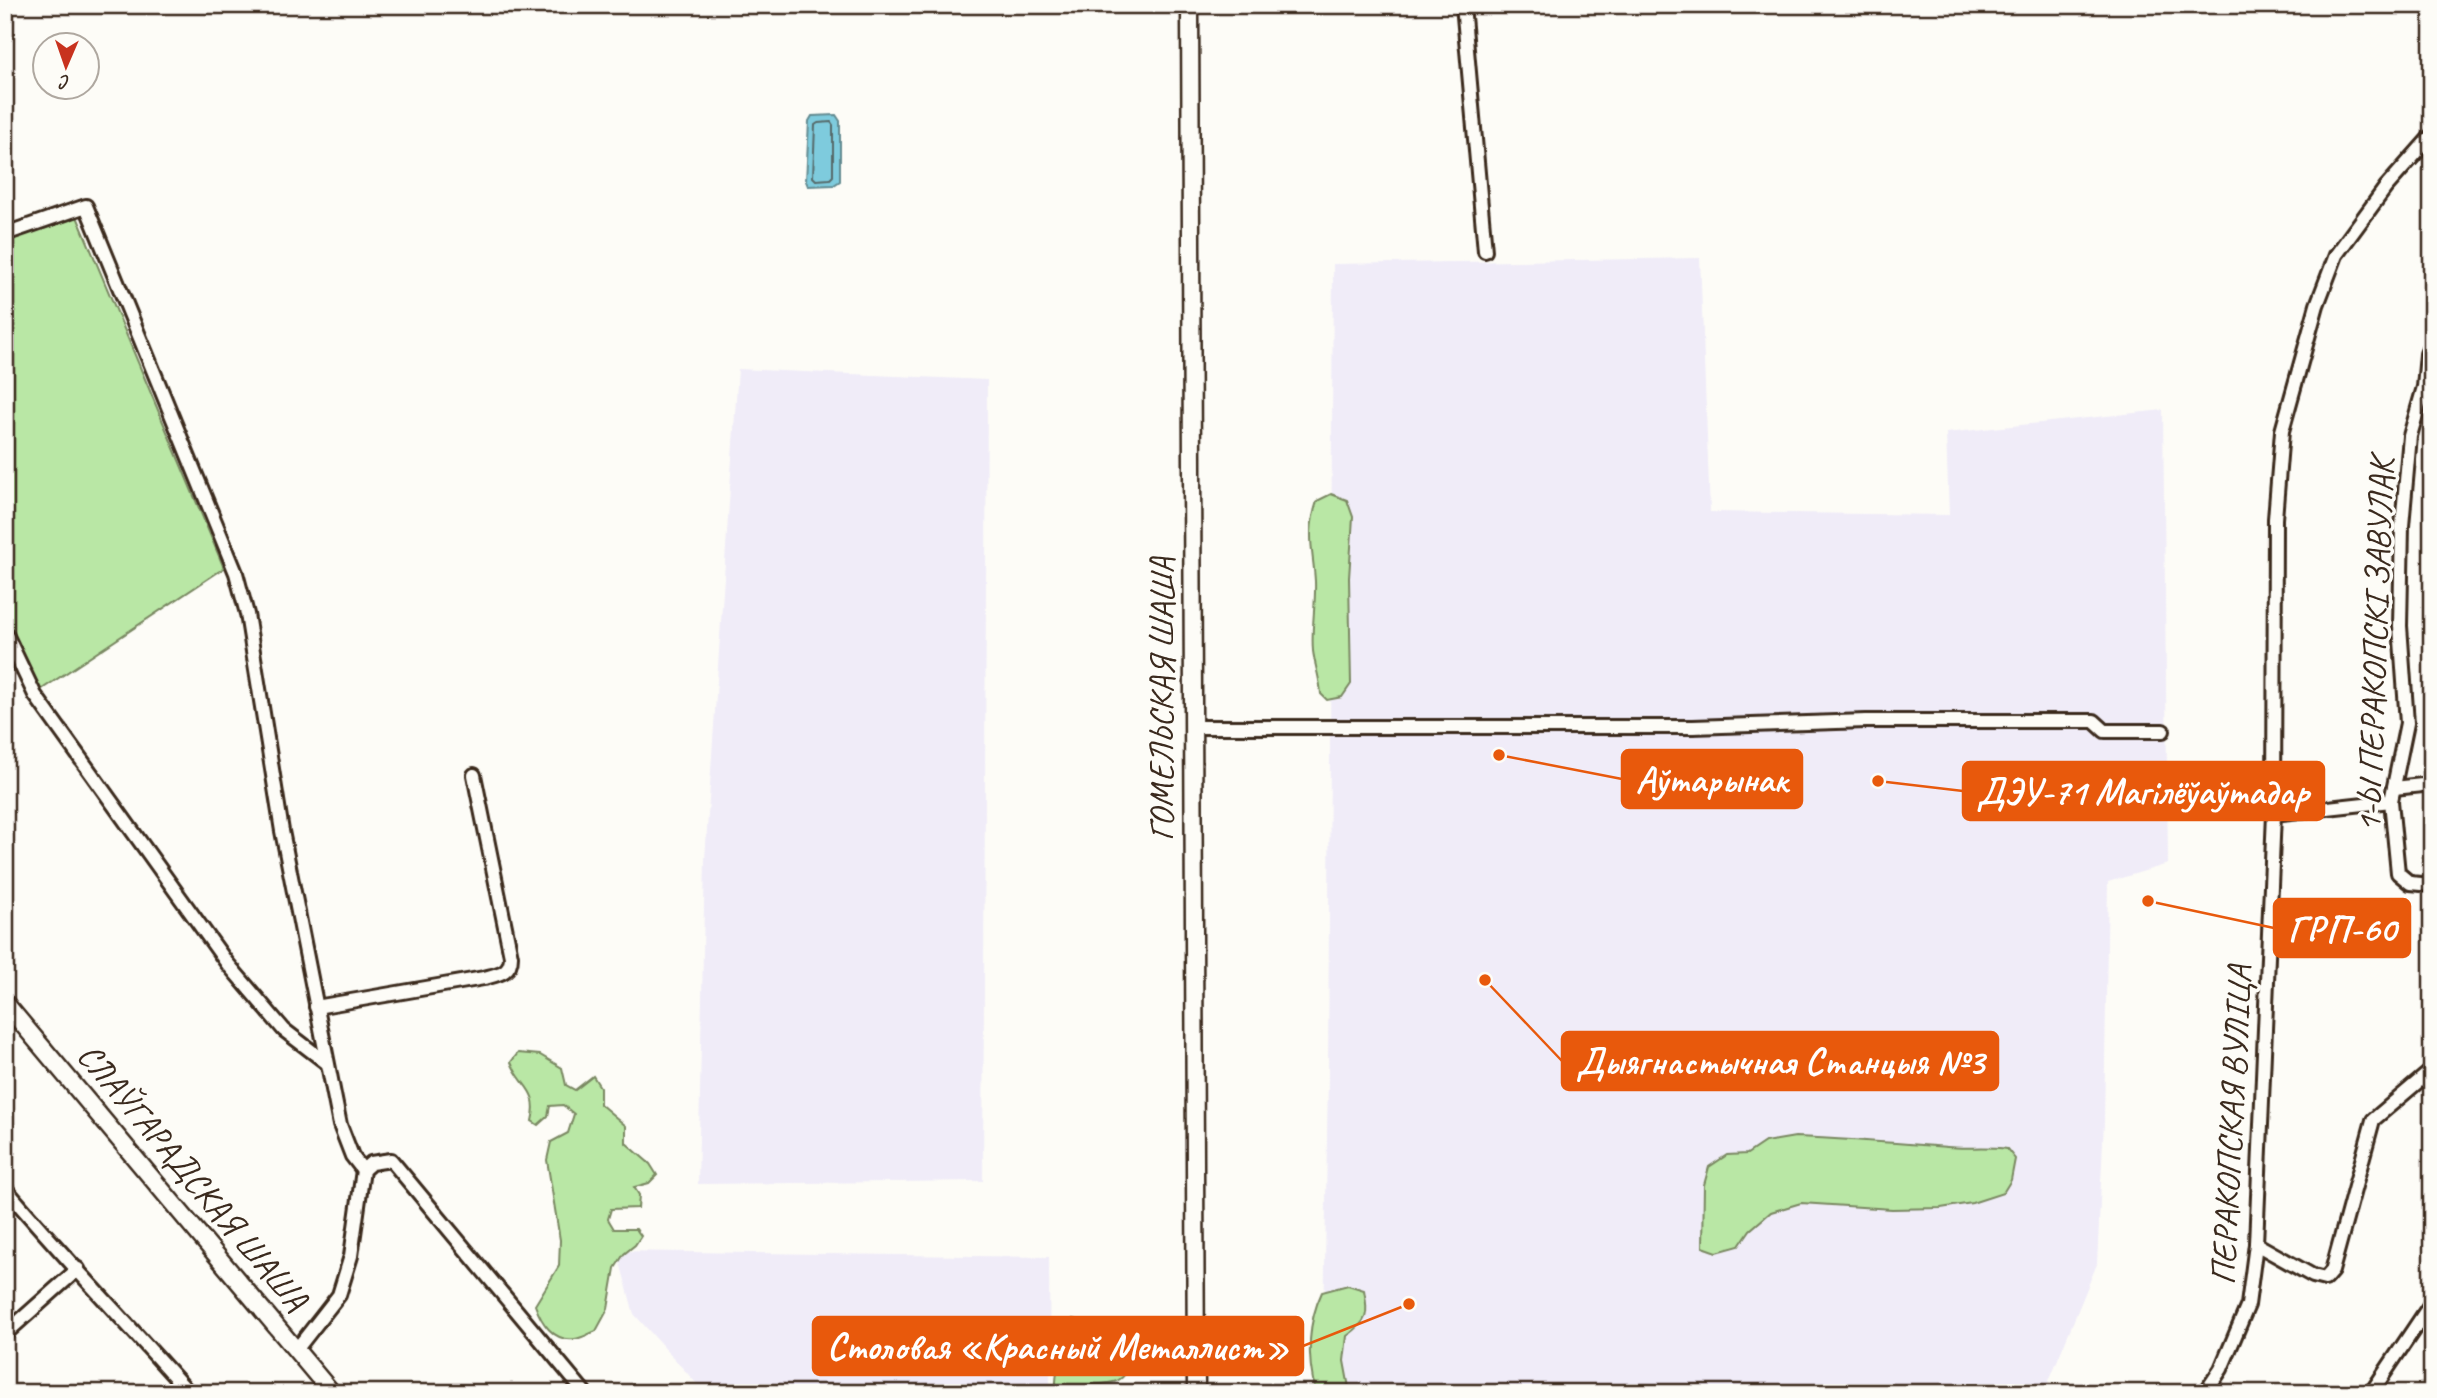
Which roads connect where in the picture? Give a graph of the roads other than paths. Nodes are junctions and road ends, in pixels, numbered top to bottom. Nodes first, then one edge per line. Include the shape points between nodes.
1 (1190, 5) edge
2 (1463, 5) edge
3 (2432, 135) edge
4 (5, 234) edge
5 (1485, 251) dead end
6 (2432, 342) edge
7 (5, 632) edge
8 (1193, 727) junction
9 (2163, 732) dead end
10 (474, 775) dead end
11 (2432, 784) edge
12 (2393, 788) junction
13 (2391, 801) junction
14 (2274, 814) junction
15 (2432, 885) edge
16 (5, 1003) edge
17 (316, 1007) junction
18 (327, 1063) junction
19 (2432, 1070) edge
20 (363, 1170) junction
21 (5, 1188) edge
22 (2256, 1244) junction
23 (78, 1269) junction
24 (2432, 1302) edge
25 (5, 1334) edge
26 (296, 1350) junction
27 (325, 1390) edge
28 (190, 1393) edge
29 (585, 1393) edge
30 (1196, 1393) edge
31 (2205, 1393) edge
32 (2371, 1393) edge

1 - 8 main road, ГОМЕЛЬСКАЯ ШАША
2 - 5 street
3 - 14 street, ПЕРАКОПСКАЯ ВУЛІЦА via 2336,255 2282,431 2275,519
4 - 17 street via 86,206 236,573
6 - 12 street, 1-Ы ПЕРАКОПСКІ ЗАВУЛАК via 2410,436 2402,526 2400,626 2407,723
7 - 18 street via 35,695 227,963 284,1030
8 - 9 street via 2094,721 2105,731
8 - 30 main road, ГОМЕЛЬСКАЯ ШАША
10 - 17 street via 511,956 508,969 484,978
11 - 12 street
12 - 13 street, 1-Ы ПЕРАКОПСКІ ЗАВУЛАК
13 - 14 street
13 - 15 street, 1-Ы ПЕРАКОПСКІ ЗАВУЛАК via 2398,873 2410,883
14 - 22 street, ПЕРАКОПСКАЯ ВУЛІЦА
16 - 26 main road, СЛАЎГАРАДСКАЯ ШАША
17 - 18 street
18 - 20 street via 340,1125
19 - 22 street via 2373,1120 2332,1271 2325,1279
20 - 26 street via 351,1256 339,1295
20 - 29 street via 371,1163 391,1160
21 - 23 street
22 - 31 street, ПЕРАКОПСКАЯ ВУЛІЦА via 2248,1305 2221,1369
23 - 25 street
23 - 28 street
24 - 32 street
26 - 27 main road, СЛАЎГАРАДСКАЯ ШАША

